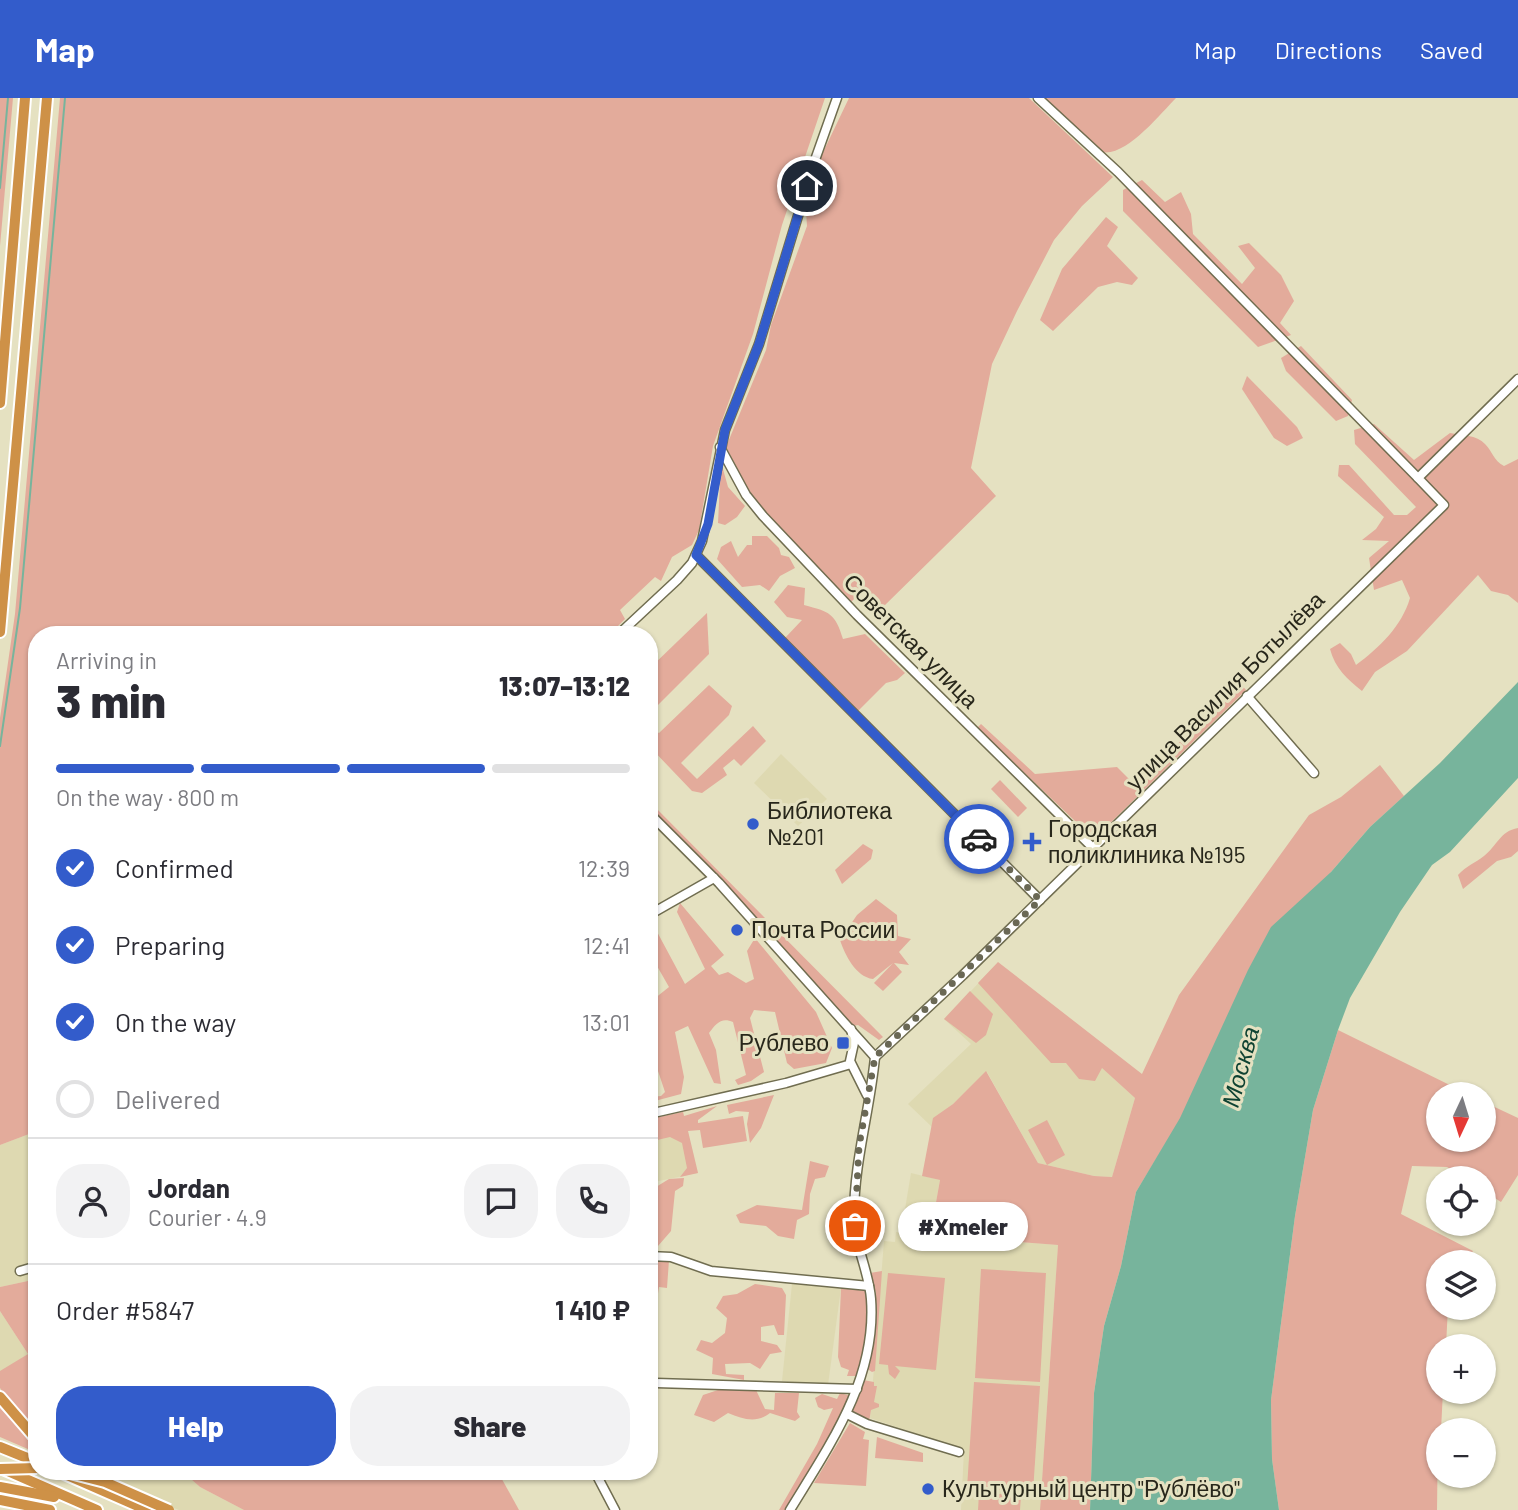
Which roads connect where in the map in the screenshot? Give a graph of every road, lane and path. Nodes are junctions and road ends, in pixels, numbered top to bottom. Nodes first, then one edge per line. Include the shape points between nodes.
1 (25, 98) edge
2 (47, 98) edge
3 (837, 98) edge
4 (1038, 98) edge
5 (1518, 379) edge
6 (0, 403) edge
7 (720, 447) junction
8 (1418, 478) junction
9 (696, 555) junction
10 (628, 626) edge
11 (0, 632) edge
12 (1247, 696) junction
13 (1314, 772) dead end
14 (658, 822) edge
15 (1093, 848) junction
16 (714, 878) junction
17 (1040, 900) junction
18 (658, 910) edge
19 (850, 1027) junction
20 (870, 1049) junction
21 (851, 1054) junction
22 (875, 1061) junction
23 (852, 1066) junction
24 (868, 1102) junction
25 (658, 1112) edge
26 (658, 1256) edge
27 (28, 1269) edge
28 (20, 1271) dead end
29 (869, 1286) junction
30 (658, 1383) edge
31 (857, 1389) junction
32 (0, 1397) edge
33 (847, 1414) junction
34 (28, 1430) edge
35 (0, 1447) edge
36 (959, 1452) dead end
37 (28, 1458) edge
38 (0, 1468) edge
39 (28, 1468) edge
40 (79, 1480) edge
41 (90, 1480) edge
42 (97, 1480) edge
43 (599, 1480) edge
44 (0, 1487) edge
45 (118, 1496) junction
46 (0, 1500) edge
47 (95, 1509) edge
48 (50, 1510) edge
49 (147, 1510) edge
50 (169, 1510) edge
51 (615, 1510) edge
52 (790, 1510) edge

1 - 6 highway
2 - 11 highway
3 - 7 street via 759,344
4 - 8 street via 1118,172
5 - 8 street
7 - 9 street via 708,524
7 - 15 street, Советская улица via 763,516
8 - 12 street, улица Василия Ботылёва via 1444,505
9 - 10 street via 677,580
9 - 17 street
12 - 13 street
12 - 15 street, улица Василия Ботылёва
14 - 16 street
15 - 17 street, улица Василия Ботылёва
16 - 18 street
16 - 19 street
17 - 22 street, улица Василия Ботылёва
19 - 20 street
19 - 21 street
20 - 21 street via 859,1047
20 - 22 street
21 - 23 street
22 - 23 street via 866,1071
22 - 24 street
23 - 24 street via 865,1086
23 - 25 street
24 - 29 street via 859,1146 854,1218
26 - 29 street via 711,1271
27 - 28 street
29 - 31 street via 868,1353
30 - 31 street
31 - 33 street
32 - 34 highway
33 - 36 street
33 - 52 street
35 - 37 highway
38 - 39 highway, bridge
38 - 47 highway
40 - 45 highway
41 - 45 highway
42 - 50 highway, bridge
43 - 51 street
44 - 47 highway
45 - 49 highway
46 - 48 highway

